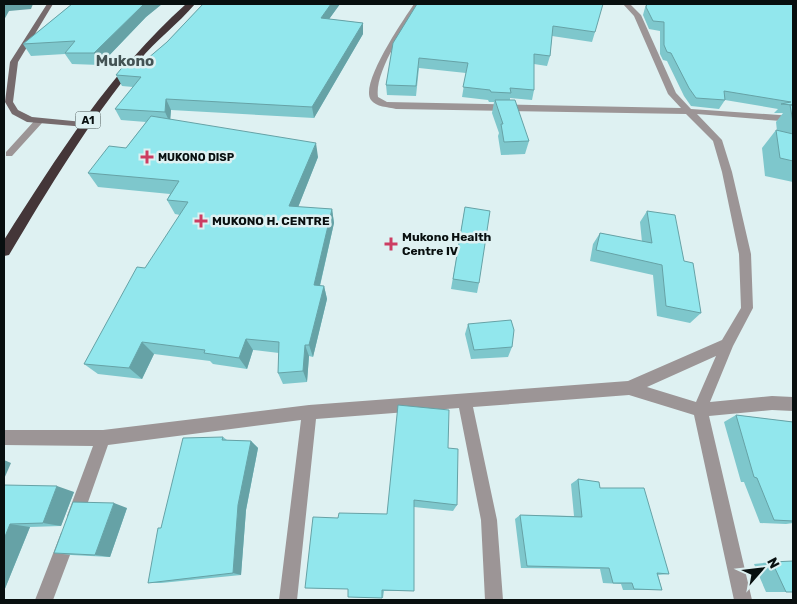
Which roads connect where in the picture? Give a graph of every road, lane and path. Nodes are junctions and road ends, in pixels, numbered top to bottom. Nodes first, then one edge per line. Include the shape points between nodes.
1 (50, 4) edge
2 (192, 4) edge
3 (417, 4) edge
4 (626, 4) edge
5 (14, 62) junction
6 (4, 65) edge
7 (686, 110) junction
8 (793, 119) edge
9 (39, 121) junction
10 (84, 125) junction
11 (9, 154) dead end
12 (4, 251) edge
13 (727, 344) junction
14 (629, 388) junction
15 (464, 399) junction
16 (793, 404) edge
17 (700, 410) junction
18 (310, 412) junction
19 (4, 438) edge
20 (103, 438) junction
21 (44, 600) edge
22 (288, 600) edge
23 (494, 600) edge
24 (743, 600) edge

1 - 5 main road
2 - 10 highway, A1 via 136,61
3 - 7 street via 382,65 372,93 379,102 396,106
4 - 7 street via 637,15 672,94
5 - 6 main road
5 - 9 main road via 9,102 15,112
7 - 8 street
7 - 13 street via 716,140 727,172 745,254 747,308
9 - 10 main road
9 - 11 street
10 - 12 highway, A1
13 - 14 street
13 - 17 street
14 - 15 street
14 - 17 street
15 - 18 street
15 - 23 street via 489,520
16 - 17 street
17 - 24 street
18 - 20 street
18 - 22 street
19 - 20 street
20 - 21 street

